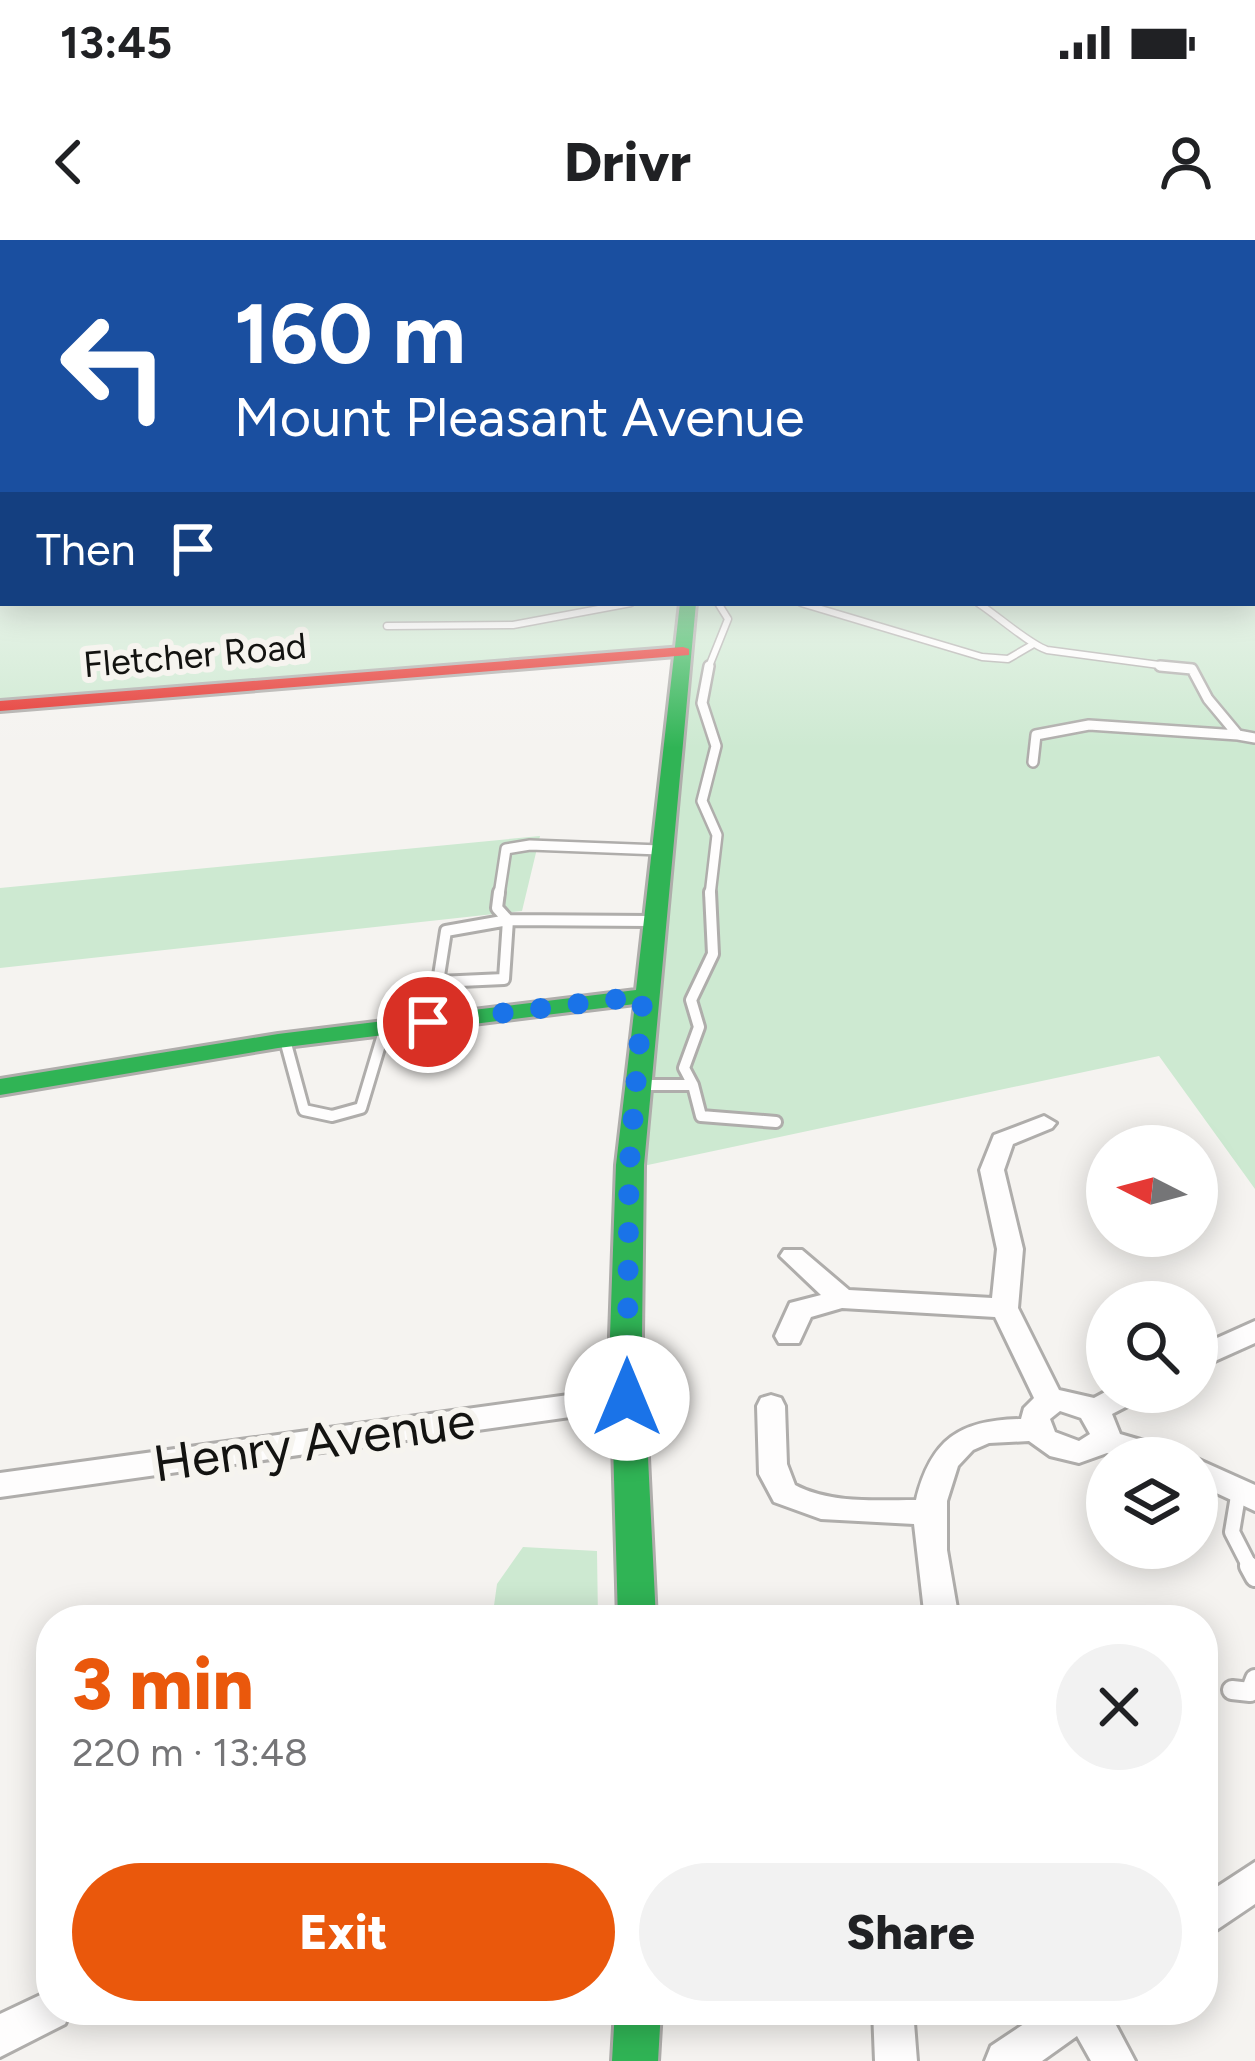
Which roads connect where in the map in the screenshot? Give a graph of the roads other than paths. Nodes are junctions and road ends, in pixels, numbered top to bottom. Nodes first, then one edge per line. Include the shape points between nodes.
1 (615, 606) edge
2 (688, 606) edge
3 (720, 606) edge
4 (811, 606) edge
5 (983, 606) edge
6 (387, 626) dead end
7 (1032, 645) junction
8 (683, 652) junction
9 (0, 706) edge
10 (1238, 735) junction
11 (1255, 738) edge
12 (1034, 762) dead end
13 (660, 850) junction
14 (508, 920) junction
15 (651, 921) junction
16 (643, 996) junction
17 (385, 1028) junction
18 (285, 1040) junction
19 (636, 1085) junction
20 (693, 1085) junction
21 (0, 1087) edge
22 (776, 1122) dead end
23 (1044, 1123) dead end
24 (793, 1256) dead end
25 (842, 1299) junction
26 (1004, 1308) junction
27 (1255, 1331) edge
28 (789, 1336) dead end
29 (1218, 1349) edge
30 (627, 1398) junction
31 (771, 1406) dead end
32 (1086, 1406) edge
33 (1043, 1416) junction
34 (1086, 1451) edge
35 (1218, 1481) edge
36 (0, 1485) edge
37 (1247, 1494) edge
38 (928, 1512) junction
39 (1255, 1577) edge
40 (636, 1605) edge
41 (940, 1605) edge
42 (1255, 1679) edge
43 (1232, 1690) dead end
44 (1255, 1881) edge
45 (1218, 1909) edge
46 (36, 2018) edge
47 (637, 2025) edge
48 (894, 2025) edge
49 (1060, 2025) edge
50 (1092, 2025) edge
51 (0, 2036) edge
52 (635, 2061) edge
53 (896, 2061) edge
54 (1006, 2061) edge
55 (1114, 2061) edge

1 - 6 lane via 513,625
2 - 8 street
3 - 20 lane via 728,619 704,681 702,710 716,739 715,773 702,802 716,835 713,954 691,1000 699,1027 684,1068
4 - 7 lane via 997,660
5 - 7 lane
7 - 10 lane via 1192,669 1202,694
8 - 9 street, Fletcher Road
8 - 13 street
10 - 11 lane
10 - 12 lane via 1076,726 1036,735
13 - 14 lane via 506,849 497,908
13 - 15 street
14 - 14 lane via 446,931 438,982 505,979
14 - 15 lane
15 - 16 street
16 - 17 street
16 - 19 street
17 - 18 street
17 - 18 lane via 354,1113 304,1110
18 - 21 street
19 - 20 lane
19 - 30 street
20 - 22 lane via 701,1116
23 - 26 street via 1002,1140 993,1154 1010,1249
24 - 25 street
25 - 26 street
25 - 28 street via 800,1310
26 - 33 street
27 - 29 street
30 - 36 street, Henry Avenue
30 - 40 street
31 - 38 street via 776,1484 788,1499
32 - 33 street via 1074,1401
33 - 34 street via 1043,1439
33 - 38 street via 964,1440 940,1468
35 - 37 street
37 - 39 lane via 1232,1532
38 - 41 street
42 - 43 lane via 1250,1692
44 - 45 street
46 - 51 street
47 - 52 street
48 - 53 street
49 - 54 street
50 - 55 street

